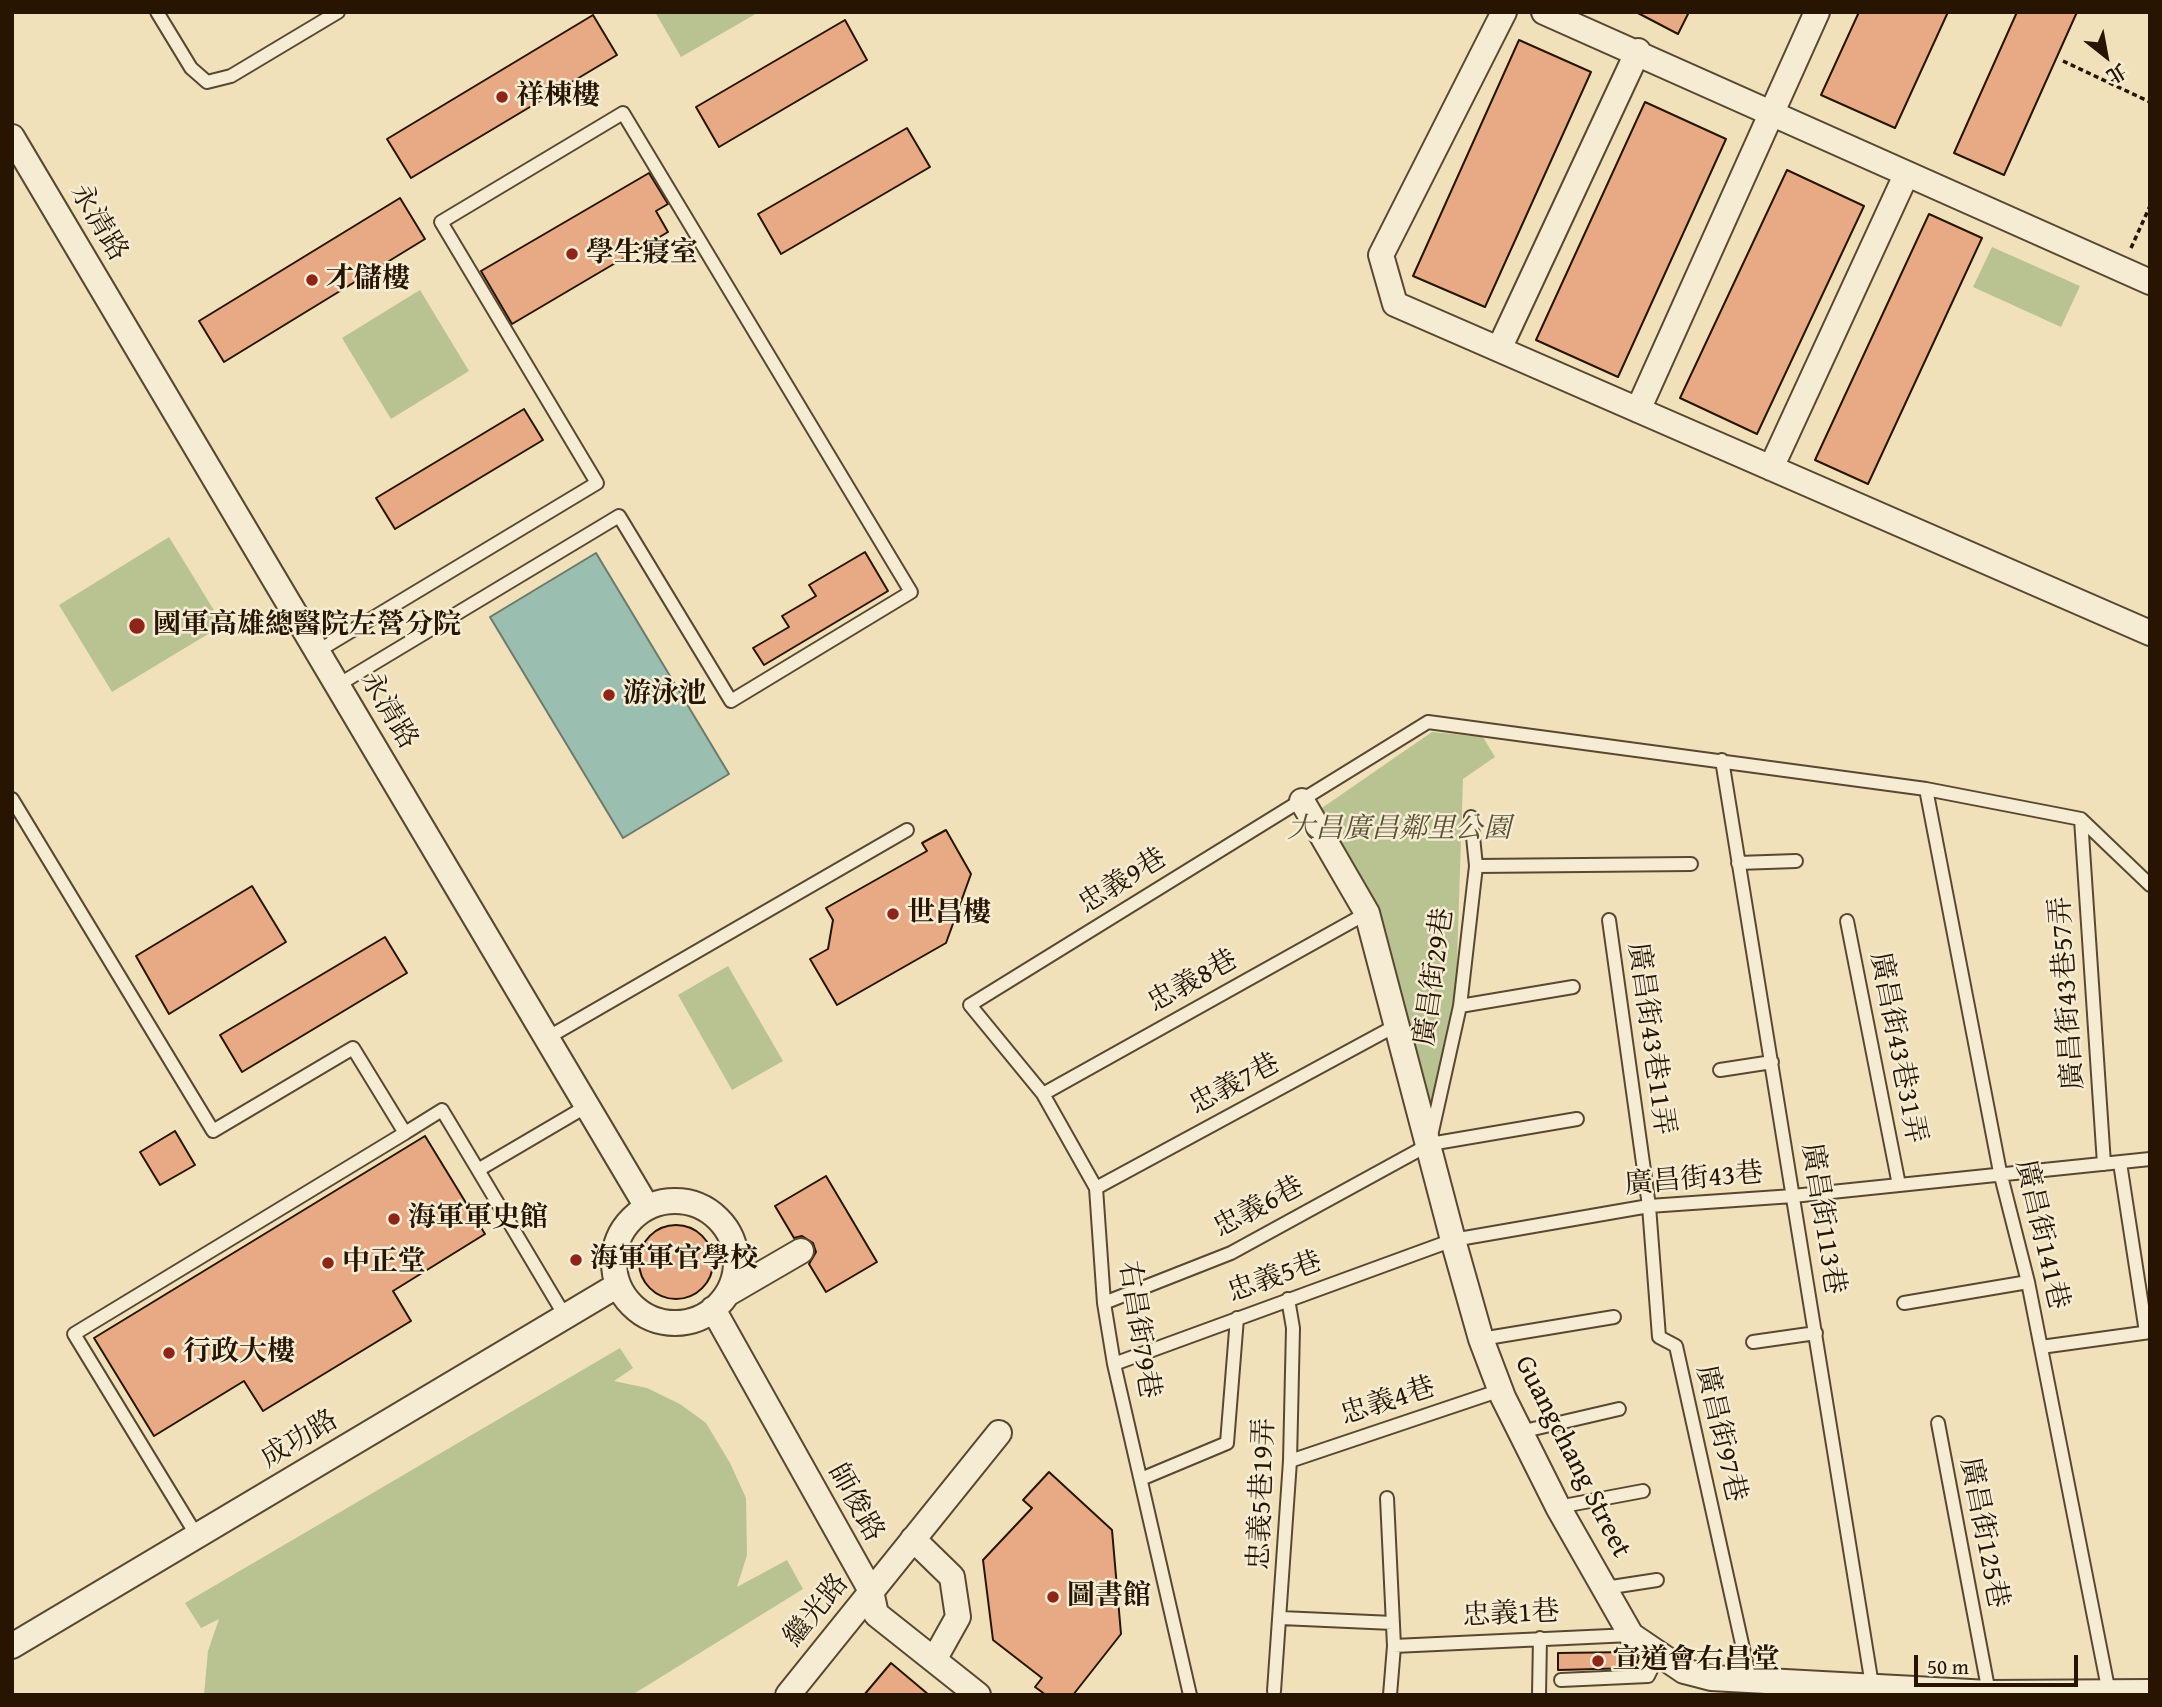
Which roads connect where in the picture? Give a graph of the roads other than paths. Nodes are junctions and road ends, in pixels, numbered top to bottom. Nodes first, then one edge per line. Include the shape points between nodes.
1 (338, 12) edge
2 (1504, 12) edge
3 (1544, 12) edge
4 (1818, 12) edge
5 (164, 15) edge
6 (1575, 19) edge
7 (1638, 51) junction
8 (1772, 115) junction
9 (12, 137) edge
10 (1906, 175) junction
11 (2150, 282) edge
12 (1499, 349) junction
13 (1638, 410) junction
14 (1771, 468) junction
15 (2150, 633) edge
16 (317, 651) junction
17 (338, 685) junction
18 (1722, 760) junction
19 (1926, 789) junction
20 (12, 799) edge
21 (1302, 801) junction
22 (1471, 817) dead end
23 (2081, 819) junction
24 (907, 830) dead end
25 (1796, 861) dead end
26 (1738, 863) junction
27 (1691, 864) dead end
28 (1476, 866) junction
29 (2150, 885) edge
30 (1367, 913) junction
31 (1609, 920) dead end
32 (1847, 921) dead end
33 (1573, 988) dead end
34 (970, 1005) joint
35 (1460, 1006) junction
36 (1397, 1025) junction
37 (547, 1038) junction
38 (1772, 1062) junction
39 (1720, 1070) dead end
40 (1043, 1094) junction
41 (587, 1106) junction
42 (1577, 1119) dead end
43 (405, 1133) junction
44 (1430, 1144) junction
45 (2150, 1160) edge
46 (2120, 1163) junction
47 (2104, 1164) junction
48 (478, 1170) junction
49 (2000, 1172) junction
50 (1899, 1185) junction
51 (1096, 1188) junction
52 (1793, 1196) junction
53 (1649, 1206) junction
54 (647, 1208) junction
55 (1453, 1240) junction
56 (801, 1251) dead end
57 (2028, 1282) junction
58 (618, 1285) junction
59 (1288, 1299) junction
60 (720, 1302) junction
61 (1104, 1303) junction
62 (1905, 1303) dead end
63 (565, 1316) junction
64 (1614, 1317) dead end
65 (1237, 1318) junction
66 (2148, 1332) edge
67 (1816, 1333) junction
68 (1481, 1339) junction
69 (1753, 1342) dead end
70 (2041, 1347) junction
71 (1114, 1364) junction
72 (1501, 1390) junction
73 (1619, 1409) dead end
74 (1938, 1423) dead end
75 (1520, 1432) junction
76 (999, 1433) dead end
77 (1290, 1461) junction
78 (1140, 1479) junction
79 (1643, 1491) dead end
80 (1387, 1498) dead end
81 (1558, 1507) junction
82 (197, 1536) junction
83 (913, 1539) junction
84 (1657, 1580) dead end
85 (1605, 1588) junction
86 (871, 1591) junction
87 (1281, 1618) junction
88 (1393, 1623) junction
89 (1631, 1634) junction
90 (1540, 1638) junction
91 (12, 1646) edge
92 (1394, 1646) junction
93 (1658, 1656) junction
94 (934, 1660) junction
95 (1750, 1679) junction
96 (1561, 1680) dead end
97 (1872, 1685) junction
98 (1711, 1686) edge
99 (1274, 1691) dead end
100 (1979, 1693) edge
101 (2109, 1693) junction
102 (2147, 1693) edge
103 (788, 1695) edge
104 (978, 1695) edge
105 (1190, 1695) edge
106 (1390, 1695) edge
107 (1539, 1695) edge

1 - 5 lane via 215,82 200,79
2 - 12 street via 1381,255 1395,304
3 - 6 street
4 - 8 street
6 - 7 street
7 - 8 street
7 - 12 street
8 - 10 street
8 - 13 street
9 - 16 street, 永清路
10 - 11 street
10 - 14 street
12 - 13 street
13 - 14 street
14 - 15 street
16 - 17 street, 永清路
16 - 17 lane via 597,483 441,222 623,113 911,593 731,701 620,516
17 - 37 street, 永清路
18 - 19 lane, 忠義9巷
18 - 21 lane, 忠義9巷 via 1428,722
18 - 26 lane, 廣昌街113巷
19 - 23 lane, 忠義9巷
19 - 49 lane, 廣昌街141巷
20 - 43 lane via 213,1131 353,1048
21 - 30 street, Guangchang Street
21 - 34 lane, 忠義9巷
22 - 28 lane, 廣昌街29巷
23 - 29 lane
23 - 47 lane, 廣昌街43巷57弄
24 - 37 lane
25 - 26 lane
26 - 38 lane, 廣昌街113巷
27 - 28 lane
28 - 35 lane, 廣昌街29巷
30 - 36 street, Guangchang Street
30 - 40 lane, 忠義8巷
31 - 53 lane, 廣昌街43巷11弄
32 - 50 lane, 廣昌街43巷31弄
33 - 35 lane
34 - 40 lane, 右昌街79巷
35 - 44 lane, 廣昌街29巷
36 - 44 street, Guangchang Street
36 - 51 lane, 忠義7巷
37 - 41 street, 永清路
38 - 39 lane
38 - 52 lane, 廣昌街113巷
40 - 51 lane, 右昌街79巷
41 - 48 lane
41 - 54 street, 永清路
42 - 44 lane, 忠義6巷
43 - 48 lane via 442,1110
43 - 82 lane via 74,1334
44 - 55 street, Guangchang Street
44 - 61 lane, 忠義6巷 via 1231,1253
45 - 46 lane, 廣昌街43巷
46 - 47 lane, 廣昌街43巷
46 - 66 lane
47 - 49 lane, 廣昌街43巷
48 - 63 lane
49 - 50 lane, 廣昌街43巷
49 - 57 lane, 廣昌街141巷
50 - 52 lane, 廣昌街43巷
51 - 61 lane, 右昌街79巷
52 - 53 lane, 廣昌街43巷
52 - 67 lane, 廣昌街113巷
53 - 55 lane, 廣昌街43巷
53 - 95 lane, 廣昌街97巷 via 1658,1337 1676,1346
54 - 58 street via 632,1218 618,1241 614,1267
54 - 60 street via 666,1201 686,1201 721,1220 732,1237 736,1256 735,1276
55 - 59 lane, 忠義5巷
55 - 68 street, Guangchang Street
56 - 60 street
57 - 62 lane
57 - 70 lane, 廣昌街141巷
58 - 60 street via 628,1301 660,1321 697,1319
58 - 63 street, 成功路
59 - 65 lane, 忠義5巷
59 - 77 lane, 忠義5巷19弄 via 1293,1328
60 - 86 street, 師俊路
61 - 71 lane, 右昌街79巷
63 - 82 street, 成功路
64 - 68 lane
65 - 71 lane, 忠義5巷
65 - 78 lane via 1227,1443
66 - 70 lane
67 - 69 lane
67 - 97 lane, 廣昌街113巷
68 - 72 street, Guangchang Street
70 - 101 lane, 廣昌街141巷
71 - 78 lane, 右昌街79巷
72 - 75 street, Guangchang Street
72 - 77 lane, 忠義4巷
73 - 75 lane
74 - 100 lane, 廣昌街125巷
75 - 81 street, Guangchang Street
76 - 83 street, 繼光路
77 - 87 lane, 忠義5巷19弄
78 - 105 lane, 右昌街79巷
79 - 81 lane
80 - 88 lane
81 - 85 street, Guangchang Street
82 - 91 street, 成功路
83 - 86 street, 繼光路
83 - 94 street via 952,1577 958,1617
84 - 85 lane
85 - 89 street, Guangchang Street
86 - 94 street, 師俊路 via 876,1614
86 - 103 street, 繼光路
87 - 88 lane
87 - 99 lane, 忠義5巷19弄
88 - 92 lane
89 - 90 lane, 忠義1巷
89 - 93 street, Guangchang Street
90 - 92 lane, 忠義1巷
90 - 107 lane
92 - 106 lane
93 - 96 lane via 1648,1676
93 - 98 street, Guangchang Street
94 - 104 street, 師俊路
95 - 97 street, Guangchang Street
95 - 98 street, Guangchang Street
97 - 100 street, Guangchang Street
100 - 101 street, Guangchang Street
101 - 102 street, Guangchang Street

